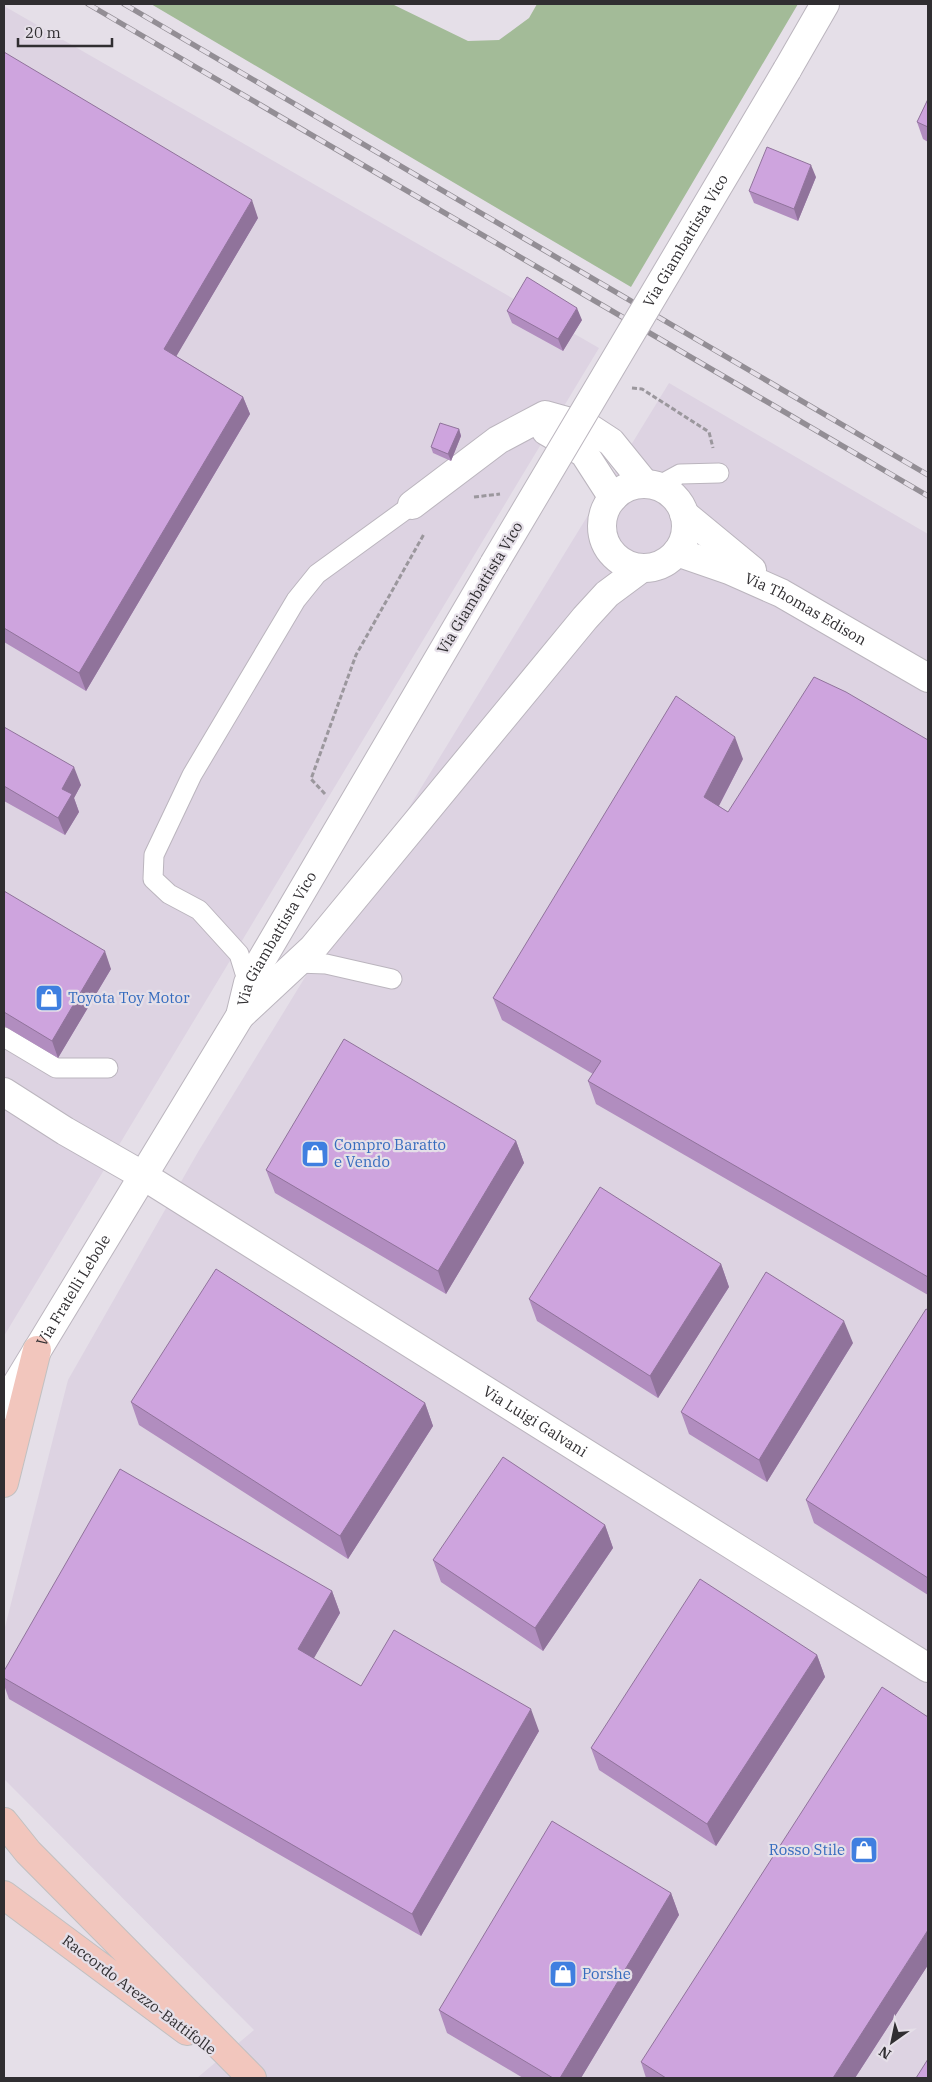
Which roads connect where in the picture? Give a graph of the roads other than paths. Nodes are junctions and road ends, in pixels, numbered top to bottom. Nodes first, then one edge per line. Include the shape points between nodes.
1 (825, 4) edge
2 (498, 440) junction
3 (719, 473) dead end
4 (651, 485) junction
5 (612, 498) junction
6 (412, 505) joint
7 (684, 514) junction
8 (677, 552) junction
9 (642, 568) junction
10 (781, 593) junction
11 (928, 678) edge
12 (297, 963) junction
13 (392, 979) dead end
14 (248, 983) junction
15 (240, 1016) junction
16 (4, 1037) edge
17 (108, 1068) dead end
18 (4, 1092) edge
19 (142, 1175) junction
20 (38, 1350) junction
21 (4, 1405) edge
22 (4, 1483) edge
23 (928, 1668) edge
24 (4, 1822) edge
25 (4, 1895) edge
26 (251, 2078) edge

1 - 14 street, Via Giambattista Vico, bridge
2 - 4 street via 545,415 588,427 611,442
2 - 5 street via 548,430 584,453
2 - 6 street
3 - 4 lane via 680,474
4 - 5 street via 631,486
4 - 7 street via 674,497
5 - 9 street via 603,517 602,532 607,545 615,557
6 - 14 lane via 317,574 296,600 192,776 154,855 153,879 169,894 200,910 239,954
7 - 8 street via 685,534
7 - 10 street
8 - 9 street via 655,567
8 - 10 street, Via Thomas Edison
9 - 12 street via 607,594 585,618 313,948
10 - 11 street, Via Thomas Edison
12 - 13 lane via 326,964
12 - 15 street
14 - 15 street, Via Giambattista Vico
15 - 19 street, Via Giambattista Vico
16 - 17 lane via 56,1068
18 - 19 street, Via Luigi Galvani
19 - 20 street, Via Fratelli Lebole
19 - 23 street, Via Luigi Galvani
20 - 21 street, Via Fratelli Lebole
20 - 22 main road
24 - 26 main road via 28,1852
25 - 26 main road, Raccordo Arezzo-Battifolle

